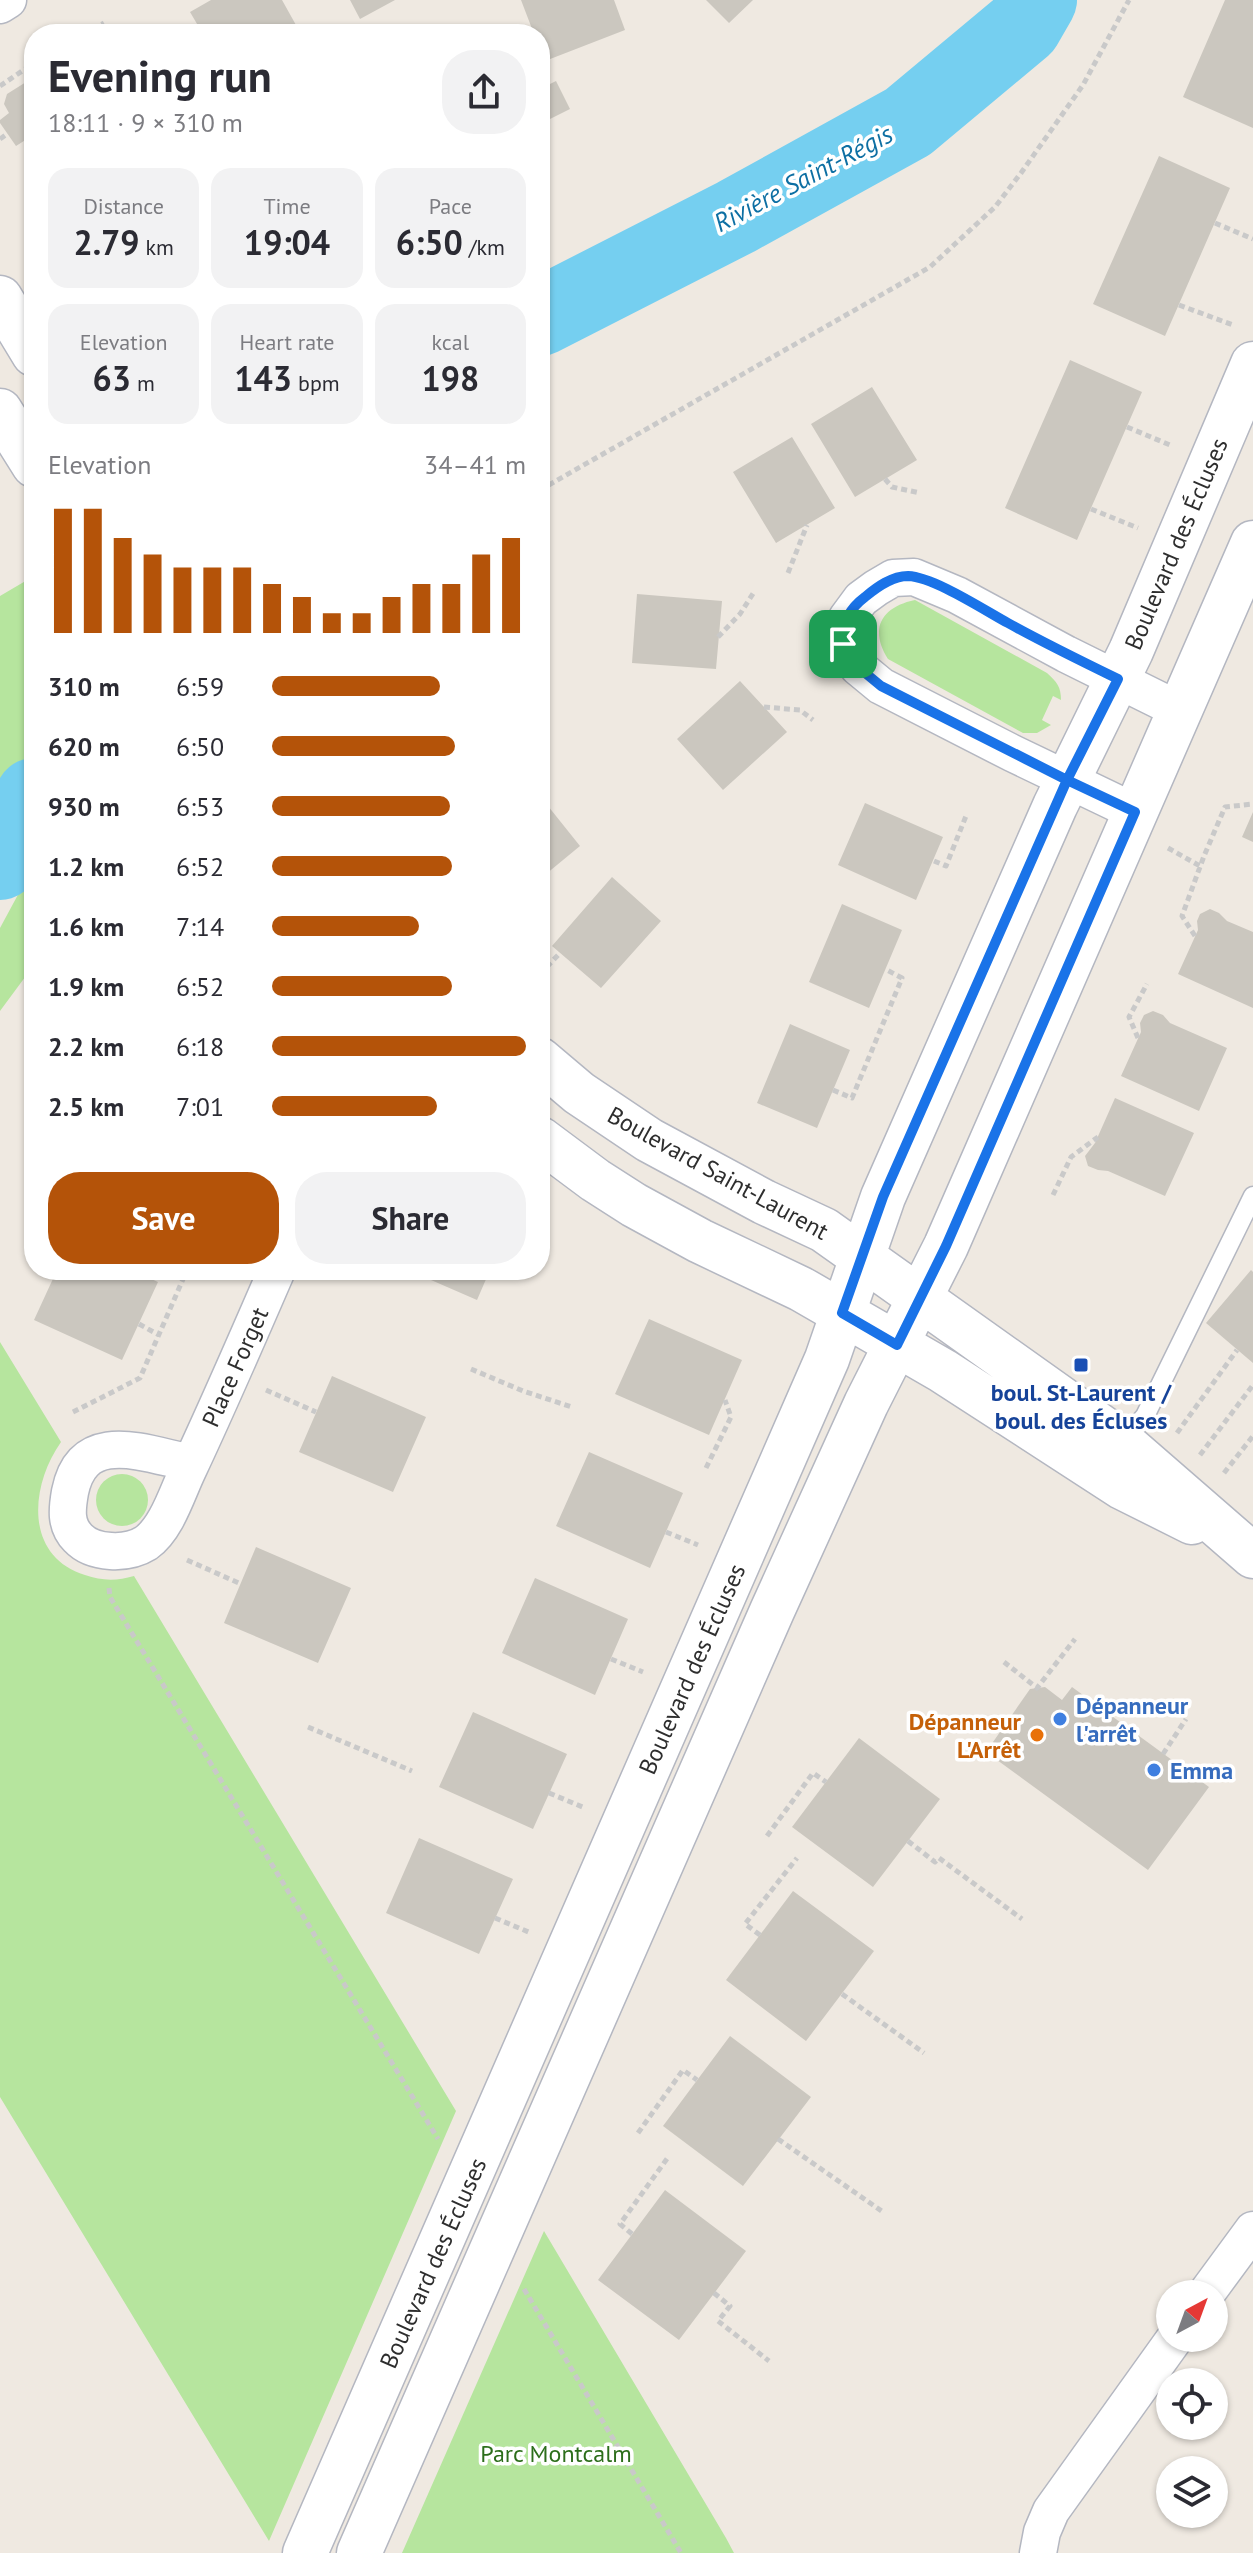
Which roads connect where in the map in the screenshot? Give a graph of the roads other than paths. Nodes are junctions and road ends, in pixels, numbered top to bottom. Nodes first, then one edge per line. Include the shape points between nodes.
1 (8, 0) edge
2 (0, 5) edge
3 (0, 298) edge
4 (24, 338) edge
5 (1253, 364) edge
6 (0, 411) edge
7 (24, 449) edge
8 (1253, 543) edge
9 (1118, 679) junction
10 (1179, 710) junction
11 (1067, 780) junction
12 (1135, 812) junction
13 (550, 1068) edge
14 (550, 1146) edge
15 (1253, 1196) edge
16 (861, 1257) junction
17 (273, 1280) edge
18 (920, 1299) junction
19 (842, 1313) junction
20 (897, 1345) junction
21 (1122, 1442) junction
22 (191, 1463) junction
23 (1247, 1551) edge
24 (1253, 2230) edge
25 (1216, 2280) edge
26 (1165, 2352) edge
27 (305, 2553) edge
28 (359, 2553) edge
29 (1038, 2553) edge

1 - 2 street
3 - 4 street
5 - 9 street, Boulevard des Écluses
6 - 7 street
8 - 10 street, Boulevard des Écluses
9 - 10 street, Boulevard des Écluses
9 - 11 street, Boulevard des Écluses
9 - 11 street, Boulevard des Écluses via 914,577 893,578 876,588 847,618 843,644 867,676
10 - 12 street, Boulevard des Écluses
11 - 12 street, Boulevard des Écluses
11 - 16 street, Boulevard des Écluses
12 - 18 street, Boulevard des Écluses
13 - 16 street, Boulevard Saint-Laurent via 649,1140 824,1230
14 - 19 street, Boulevard Saint-Laurent via 654,1217
15 - 21 lane via 1145,1416
16 - 18 street, Boulevard Saint-Laurent
16 - 19 street, Boulevard des Écluses
17 - 22 street, Place Forget
18 - 20 street, Boulevard des Écluses
18 - 21 street, Boulevard Saint-Laurent
19 - 20 street, Boulevard Saint-Laurent
19 - 27 street, Boulevard des Écluses via 786,1455
20 - 23 street, Boulevard Saint-Laurent via 1122,1487
20 - 28 street, Boulevard des Écluses via 772,1611
21 - 23 street, Boulevard Saint-Laurent
22 - 22 street, Place Forget via 130,1451 90,1455 72,1485 68,1525 79,1540 102,1550 126,1551 146,1542 160,1528
24 - 25 street
26 - 29 street via 1051,2511

